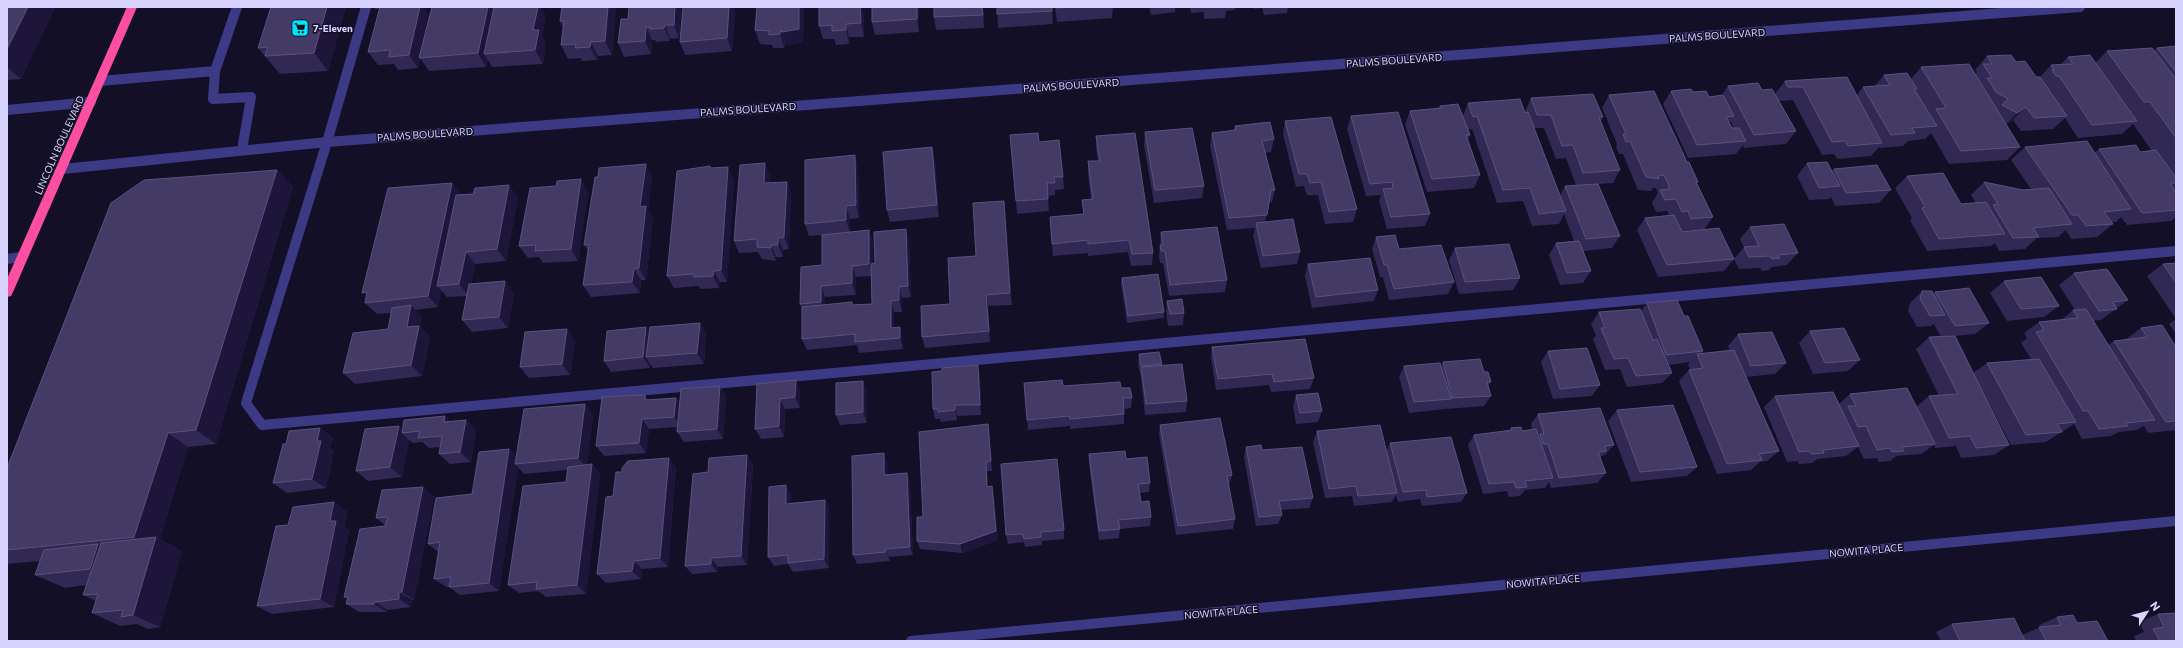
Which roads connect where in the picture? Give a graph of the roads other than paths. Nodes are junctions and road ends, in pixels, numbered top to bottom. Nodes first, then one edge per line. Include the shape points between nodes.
1 (132, 7) edge
2 (237, 7) edge
3 (366, 7) edge
4 (2080, 7) edge
5 (215, 71) junction
6 (100, 81) junction
7 (91, 102) junction
8 (7, 110) edge
9 (327, 142) junction
10 (242, 150) junction
11 (63, 169) junction
12 (2176, 251) edge
13 (21, 257) junction
14 (7, 259) edge
15 (7, 292) edge
16 (2176, 521) edge
17 (911, 641) edge

1 - 6 highway, LINCOLN BOULEVARD
2 - 5 street
3 - 9 street
4 - 9 street, PALMS BOULEVARD
5 - 6 street
5 - 10 street via 213,99 251,97
6 - 7 highway, LINCOLN BOULEVARD
7 - 8 street
7 - 11 highway, LINCOLN BOULEVARD
9 - 10 street, PALMS BOULEVARD
9 - 12 street via 246,403 262,424
10 - 11 street, PALMS BOULEVARD
11 - 13 highway, LINCOLN BOULEVARD
13 - 14 street
13 - 15 highway, LINCOLN BOULEVARD
16 - 17 street, NOWITA PLACE

